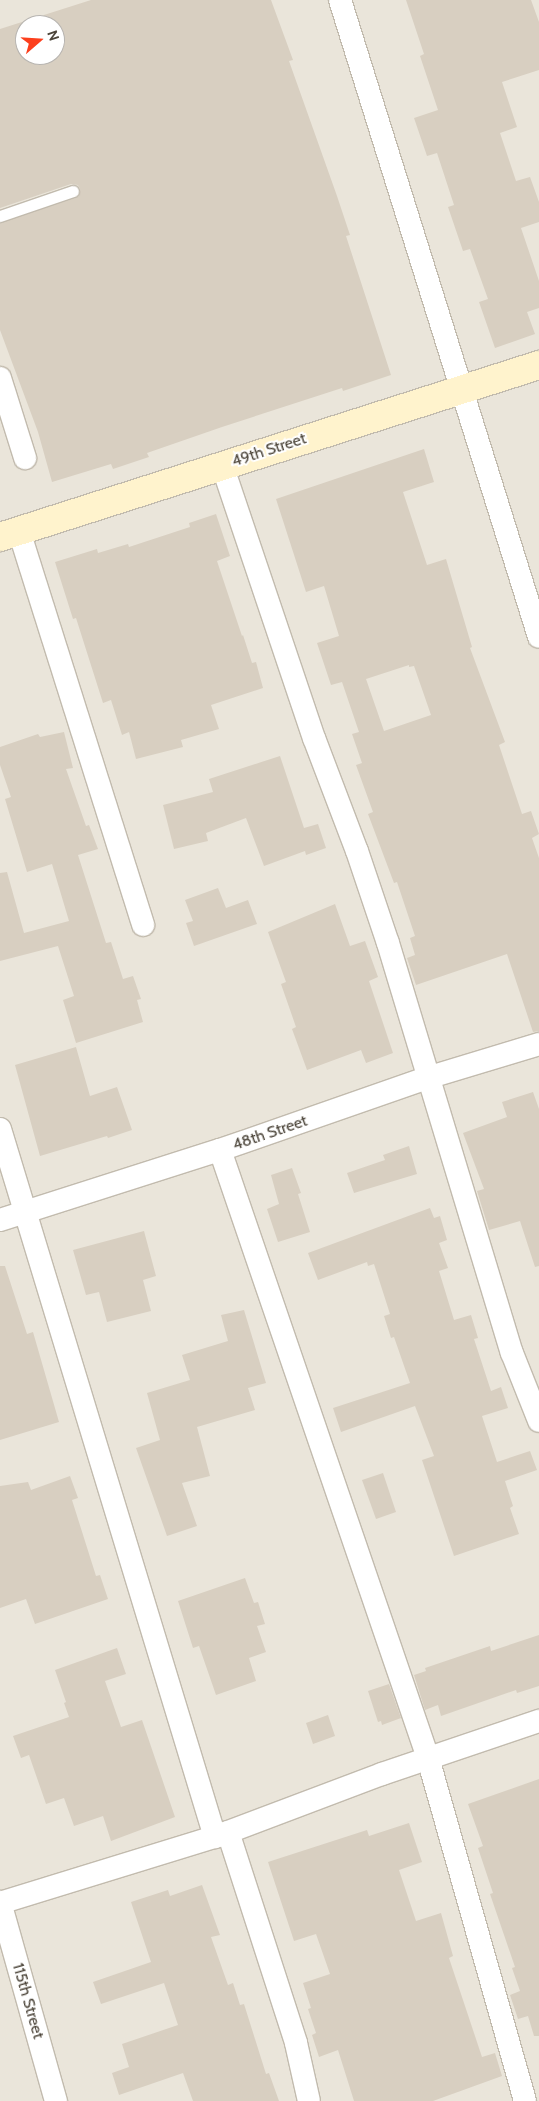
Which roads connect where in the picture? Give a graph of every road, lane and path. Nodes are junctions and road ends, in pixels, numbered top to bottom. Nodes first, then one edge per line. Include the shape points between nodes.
1 (340, 0) edge
2 (73, 192) dead end
3 (0, 216) edge
4 (539, 365) edge
5 (0, 378) edge
6 (461, 389) junction
7 (25, 458) dead end
8 (222, 465) junction
9 (9, 534) edge
10 (535, 607) edge
11 (539, 637) edge
12 (144, 925) dead end
13 (539, 1044) edge
14 (430, 1078) junction
15 (0, 1129) edge
16 (220, 1150) junction
17 (26, 1212) junction
18 (0, 1220) edge
19 (539, 1421) edge
20 (539, 1721) edge
21 (428, 1758) junction
22 (222, 1835) junction
23 (0, 1902) edge
24 (56, 2101) edge
25 (309, 2101) edge
26 (525, 2101) edge

1 - 6 street
2 - 3 lane
4 - 6 main road, 49th Street
5 - 7 street
6 - 8 main road, 49th Street
6 - 10 street
8 - 9 main road, 49th Street
8 - 14 street via 314,738 357,851
9 - 12 street
10 - 11 street
13 - 14 street, 48th Street
14 - 16 street, 48th Street
14 - 19 street via 512,1353
15 - 17 street
16 - 17 street, 48th Street
16 - 21 street
17 - 18 street, 48th Street
17 - 22 street
20 - 21 street
21 - 22 street
21 - 26 street
22 - 23 street
22 - 25 street via 296,2043
23 - 24 street, 115th Street

